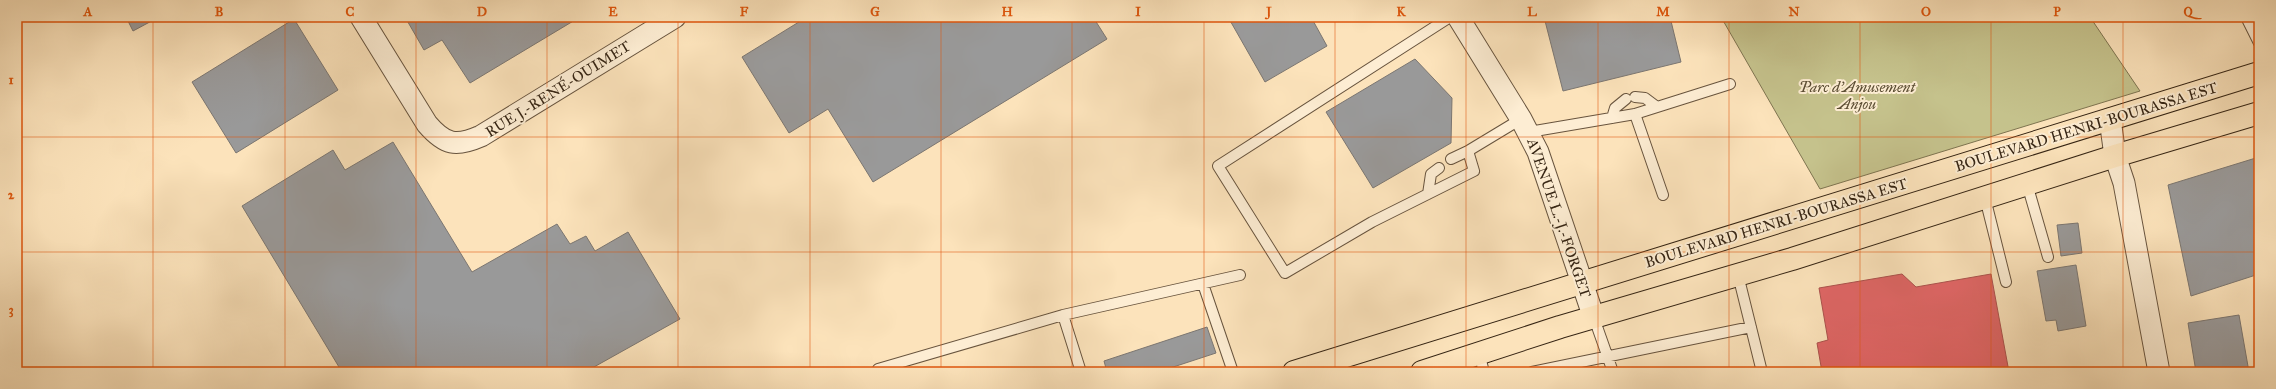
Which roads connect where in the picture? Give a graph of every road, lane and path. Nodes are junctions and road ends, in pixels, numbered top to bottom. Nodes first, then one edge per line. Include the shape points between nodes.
1 (361, 17) edge
2 (675, 17) edge
3 (1450, 17) edge
4 (1458, 17) edge
5 (2246, 17) edge
6 (2259, 43) edge
7 (2259, 74) edge
8 (1730, 84) dead end
9 (1657, 107) junction
10 (2259, 113) edge
11 (1636, 114) junction
12 (1612, 118) junction
13 (2110, 119) junction
14 (1525, 126) junction
15 (1468, 151) junction
16 (2115, 156) junction
17 (1451, 159) dead end
18 (1438, 168) dead end
19 (2027, 184) junction
20 (1428, 194) junction
21 (1663, 194) dead end
22 (1985, 198) junction
23 (2048, 257) dead end
24 (1240, 275) dead end
25 (1738, 275) junction
26 (2006, 282) dead end
27 (1203, 284) junction
28 (1582, 284) junction
29 (1063, 315) junction
30 (1594, 318) junction
31 (1751, 327) junction
32 (1607, 356) junction
33 (1482, 363) edge
34 (879, 372) edge
35 (1081, 372) edge
36 (1233, 372) edge
37 (1294, 372) edge
38 (1422, 372) edge
39 (1532, 372) edge
40 (1613, 372) edge
41 (1762, 372) edge
42 (2159, 372) edge

1 - 2 street, RUE J.-RENÉ-OUIMET via 427,124 437,136 452,143 467,143 481,136
3 - 20 lane via 1218,166 1285,273 1372,222
4 - 14 street, AVENUE L.-J.-FORGET
5 - 6 lane
7 - 13 main road, BOULEVARD HENRI-BOURASSA EST
8 - 9 lane
9 - 11 lane
9 - 12 lane via 1645,98 1631,98 1615,108
10 - 16 main road
11 - 12 lane
11 - 21 lane
12 - 14 lane
13 - 16 street
13 - 28 main road, BOULEVARD HENRI-BOURASSA EST
14 - 15 lane
14 - 28 street, AVENUE L.-J.-FORGET via 1549,180
15 - 17 lane
15 - 20 lane via 1474,171
16 - 19 main road
16 - 42 street via 2124,183
18 - 20 lane via 1431,174
19 - 22 main road
19 - 23 lane
22 - 25 main road
22 - 26 lane
24 - 27 lane
25 - 30 main road
25 - 31 lane
27 - 29 lane
27 - 36 lane
28 - 30 street, AVENUE L.-J.-FORGET
28 - 37 main road, BOULEVARD HENRI-BOURASSA EST
29 - 34 lane via 878,369
29 - 35 lane
30 - 32 lane
30 - 33 main road via 1560,327
31 - 32 lane
31 - 41 lane
32 - 39 lane
32 - 40 lane
33 - 38 main road

